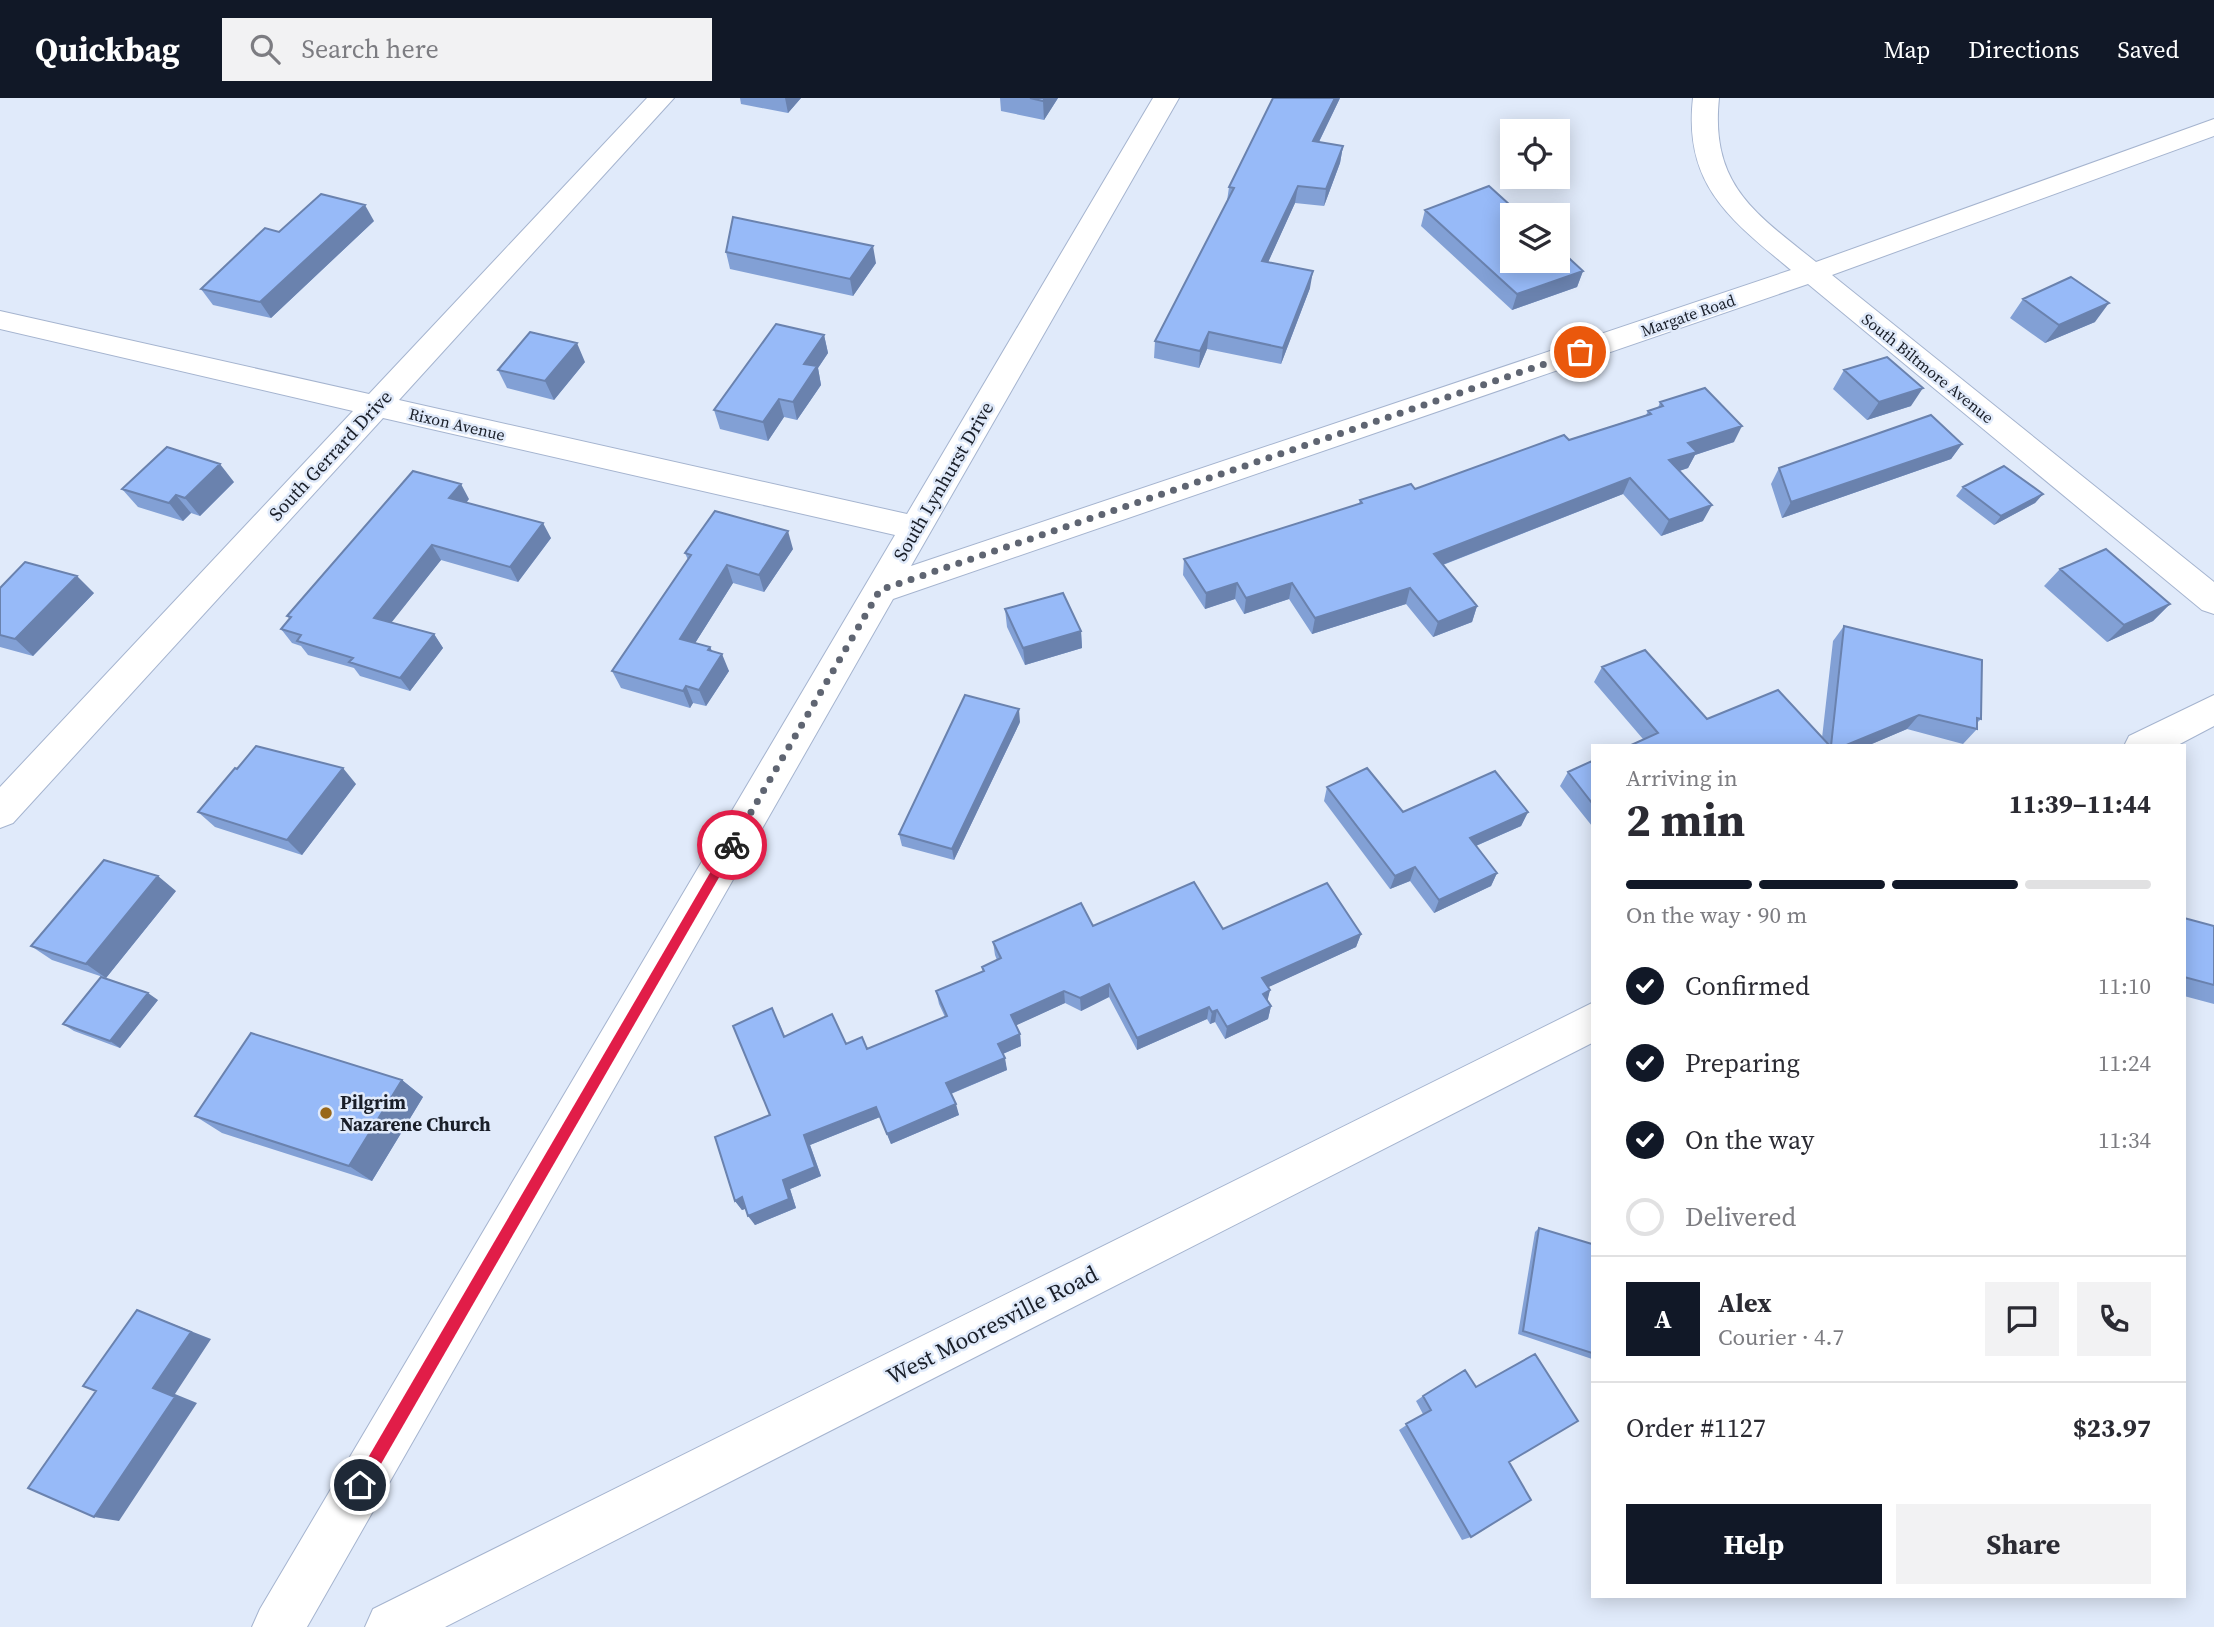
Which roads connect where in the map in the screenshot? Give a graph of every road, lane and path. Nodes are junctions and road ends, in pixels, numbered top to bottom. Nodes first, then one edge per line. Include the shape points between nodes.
1 (661, 98) edge
2 (1166, 98) edge
3 (1706, 98) edge
4 (2214, 127) edge
5 (1811, 273) junction
6 (0, 320) edge
7 (376, 405) junction
8 (915, 528) junction
9 (880, 590) junction
10 (2214, 601) edge
11 (2214, 709) edge
12 (2146, 744) edge
13 (0, 812) edge
14 (1591, 1023) edge
15 (278, 1627) edge
16 (391, 1627) edge

1 - 7 street, South Gerrard Drive
2 - 8 street, South Lynhurst Drive
3 - 5 street, South Biltmore Avenue via 1703,140 1725,193 1763,235
4 - 5 street, Margate Road
5 - 9 street, Margate Road
5 - 10 street, South Biltmore Avenue
6 - 7 street, Rixon Avenue
7 - 8 street, Rixon Avenue
7 - 13 street, South Gerrard Drive
8 - 9 street, South Lynhurst Drive
9 - 15 street, South Lynhurst Drive
11 - 12 street
14 - 16 street, West Mooresville Road

